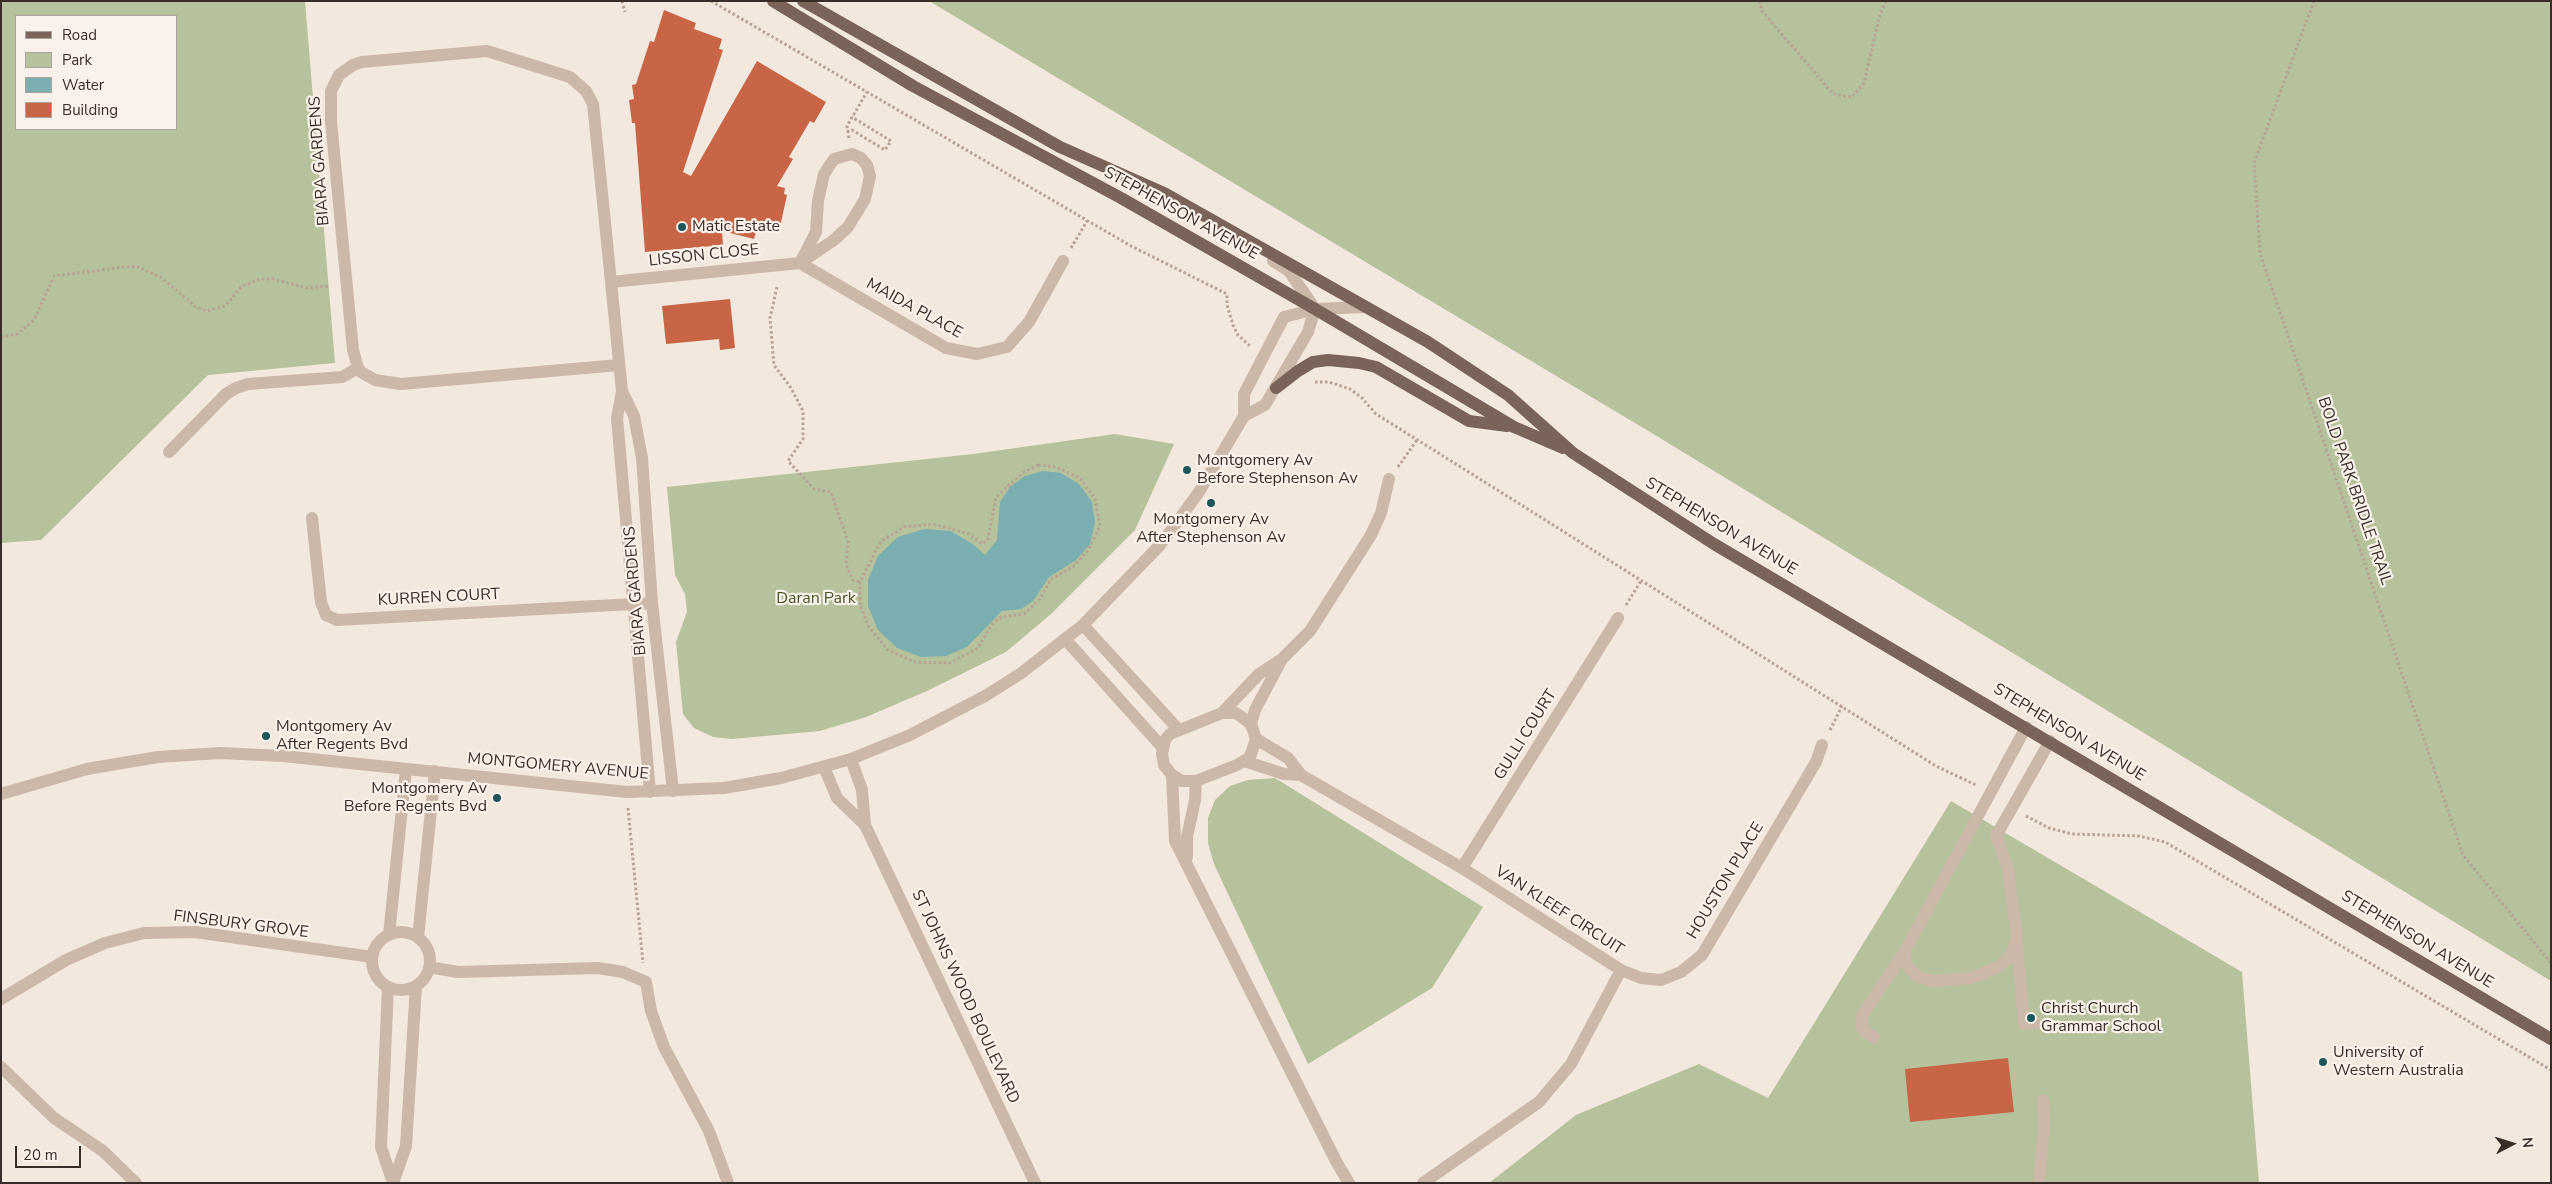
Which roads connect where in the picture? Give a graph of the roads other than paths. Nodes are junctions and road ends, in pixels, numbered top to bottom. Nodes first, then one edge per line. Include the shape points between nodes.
1 (773, 1) edge
2 (803, 1) edge
3 (1164, 193) junction
4 (1062, 261) dead end
5 (800, 263) junction
6 (611, 282) junction
7 (1366, 307) junction
8 (1315, 309) junction
9 (619, 365) junction
10 (358, 368) junction
11 (1276, 388) junction
12 (622, 390) junction
13 (1244, 416) junction
14 (1514, 427) junction
15 (169, 452) dead end
16 (1573, 453) junction
17 (1389, 479) road end
18 (312, 518) dead end
19 (652, 603) junction
20 (635, 605) junction
21 (1618, 618) road end
22 (1083, 625) junction
23 (1066, 640) junction
24 (1282, 659) junction
25 (1222, 713) junction
26 (1251, 724) junction
27 (2026, 726) junction
28 (1178, 729) junction
29 (1256, 739) junction
30 (2050, 741) junction
31 (1822, 745) road end
32 (1162, 747) junction
33 (851, 759) junction
34 (1244, 762) junction
35 (824, 767) junction
36 (406, 769) junction
37 (435, 771) junction
38 (1172, 775) junction
39 (1301, 775) junction
40 (1196, 781) junction
41 (673, 791) junction
42 (650, 792) junction
43 (1, 794) edge
44 (865, 825) junction
45 (1187, 860) junction
46 (1462, 868) junction
47 (389, 935) junction
48 (418, 938) junction
49 (2017, 938) junction
50 (1905, 951) junction
51 (372, 957) junction
52 (429, 967) junction
53 (1621, 970) junction
54 (416, 986) junction
55 (388, 987) junction
56 (1, 999) edge
57 (2037, 1023) dead end
58 (1874, 1037) dead end
59 (2551, 1038) edge
60 (1, 1068) edge
61 (2043, 1100) dead end
62 (136, 1183) edge
63 (393, 1183) edge
64 (728, 1183) edge
65 (1035, 1183) edge
66 (1349, 1183) edge
67 (1423, 1183) edge
68 (2039, 1183) edge

1 - 8 main road, STEPHENSON AVENUE via 912,86 1121,198
2 - 3 main road, STEPHENSON AVENUE via 1060,146
3 - 7 main road, STEPHENSON AVENUE
3 - 8 street via 1289,271
4 - 5 street, MAIDA PLACE via 1029,322 1015,340 998,350 977,354 946,348
5 - 5 street, LISSON CLOSE via 816,232 820,186 829,165 842,155 862,158 870,176 869,188 858,212 834,240
5 - 6 street, LISSON CLOSE
6 - 9 street, BIARA GARDENS
6 - 10 street, BIARA GARDENS via 596,118 590,97 576,81 487,51 353,65 334,81 330,111 353,350
7 - 8 street, MONTGOMERY AVENUE
7 - 16 main road, STEPHENSON AVENUE via 1428,342 1508,395
8 - 11 street via 1308,332
8 - 13 street, MONTGOMERY AVENUE via 1284,317 1244,394
8 - 14 main road, STEPHENSON AVENUE
9 - 10 street via 402,384 376,380
9 - 12 street, BIARA GARDENS
10 - 15 street via 342,376 248,384 236,388 226,394
11 - 13 street via 1265,405
11 - 14 main road via 1314,362 1359,363 1376,367 1469,420
12 - 19 street, BIARA GARDENS via 634,416 642,458
12 - 20 street, BIARA GARDENS via 617,418
13 - 22 street, MONTGOMERY AVENUE via 1199,492 1161,544
14 - 16 main road, STEPHENSON AVENUE
16 - 27 main road, STEPHENSON AVENUE via 1714,544
17 - 24 street via 1381,513 1356,560 1310,630
18 - 20 street, KURREN COURT via 321,602 326,615 337,620
19 - 20 street, KURREN COURT
19 - 41 street, BIARA GARDENS
20 - 42 street, BIARA GARDENS
21 - 46 street, GULLI COURT
22 - 23 street, MONTGOMERY AVENUE
22 - 28 street
23 - 32 street
23 - 33 street, MONTGOMERY AVENUE via 1020,674 952,715
24 - 25 street via 1259,674
24 - 26 street
25 - 26 street via 1236,713
25 - 28 street
26 - 29 street
27 - 30 main road, STEPHENSON AVENUE
27 - 50 street
28 - 32 street via 1170,734
29 - 34 street via 1254,750
29 - 39 street, VAN KLEEF CIRCUIT via 1288,758
30 - 49 street via 1996,836 2008,869
30 - 59 main road, STEPHENSON AVENUE
31 - 53 street, HOUSTON PLACE via 1816,762 1702,955 1681,972 1661,980 1641,978
32 - 38 street via 1162,760
33 - 35 street, MONTGOMERY AVENUE
33 - 44 street, ST JOHNS WOOD BOULEVARD via 862,790
34 - 39 street, VAN KLEEF CIRCUIT via 1284,774
34 - 40 street
35 - 41 street, MONTGOMERY AVENUE via 724,788
35 - 44 street, ST JOHNS WOOD BOULEVARD via 837,798
36 - 37 street, MONTGOMERY AVENUE
36 - 43 street, MONTGOMERY AVENUE via 283,756 212,753 158,757 87,769
36 - 47 street
37 - 42 street, MONTGOMERY AVENUE
37 - 48 street
38 - 40 street via 1182,781
38 - 45 street via 1175,840
39 - 46 street, VAN KLEEF CIRCUIT
40 - 45 street via 1186,837
41 - 42 street, MONTGOMERY AVENUE
44 - 65 street, ST JOHNS WOOD BOULEVARD
45 - 66 street
46 - 53 street, VAN KLEEF CIRCUIT
47 - 48 street via 404,932
47 - 51 street via 381,940
48 - 52 street via 427,951
49 - 50 street via 2010,957 1998,967 1961,979 1924,980 1917,977 1905,963
49 - 57 street via 2024,1024
50 - 58 street via 1862,1016 1862,1028
51 - 55 street via 377,978
51 - 56 street, FINSBURY GROVE via 195,932 144,933 105,943 66,960
52 - 54 street
52 - 64 street via 458,972 598,968 623,972 646,982 651,1011 664,1047 708,1131
53 - 67 street, VAN KLEEF CIRCUIT via 1571,1064 1539,1102
54 - 55 street via 402,990
54 - 63 street via 406,1146
55 - 63 street via 381,1147
60 - 62 street via 54,1118 103,1151
61 - 68 street

